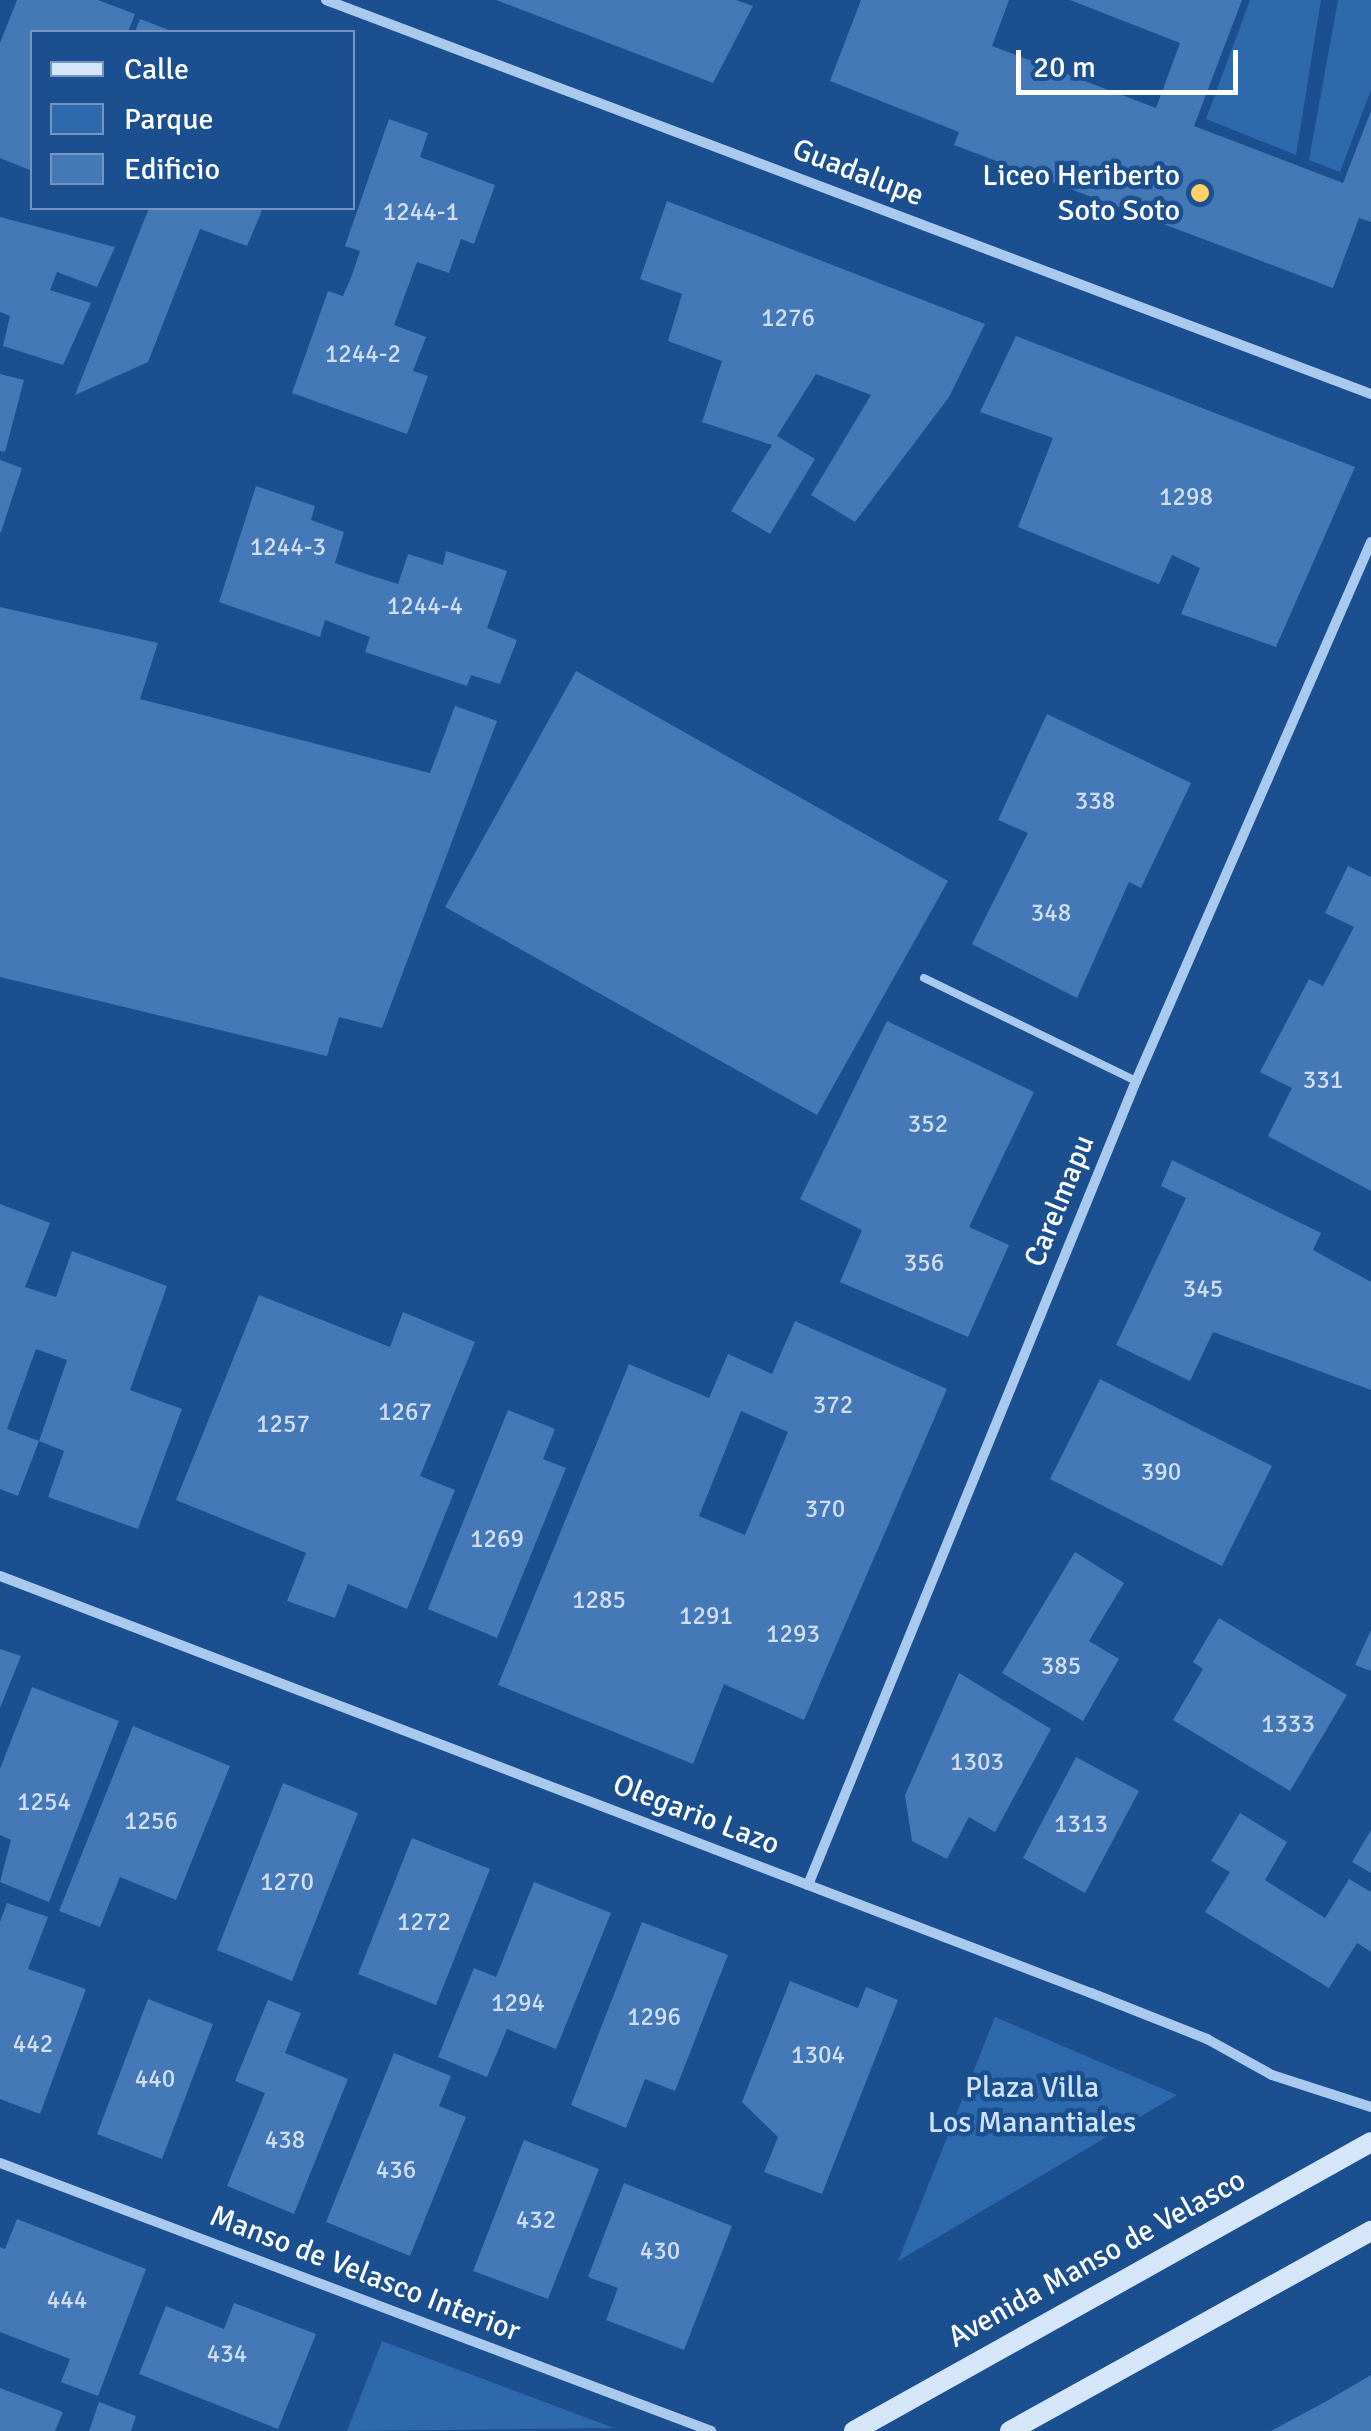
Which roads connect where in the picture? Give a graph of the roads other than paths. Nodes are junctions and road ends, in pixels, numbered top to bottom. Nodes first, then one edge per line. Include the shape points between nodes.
1 (326, 0) edge
2 (1371, 394) edge
3 (1371, 542) edge
4 (924, 978) dead end
5 (1136, 1081) junction
6 (0, 1576) edge
7 (808, 1884) junction
8 (1371, 2107) edge
9 (1371, 2142) edge
10 (0, 2163) edge
11 (1371, 2230) edge
12 (712, 2431) edge
13 (854, 2431) edge
14 (1010, 2431) edge

1 - 2 street, Guadalupe
3 - 5 street, Carelmapu
4 - 5 lane
5 - 7 street, Carelmapu
6 - 7 street, Olegario Lazo
7 - 8 street, Olegario Lazo via 1207,2039 1272,2075
9 - 13 main road, Avenida Manso de Velasco
10 - 12 street, Manso de Velasco Interior
11 - 14 main road

